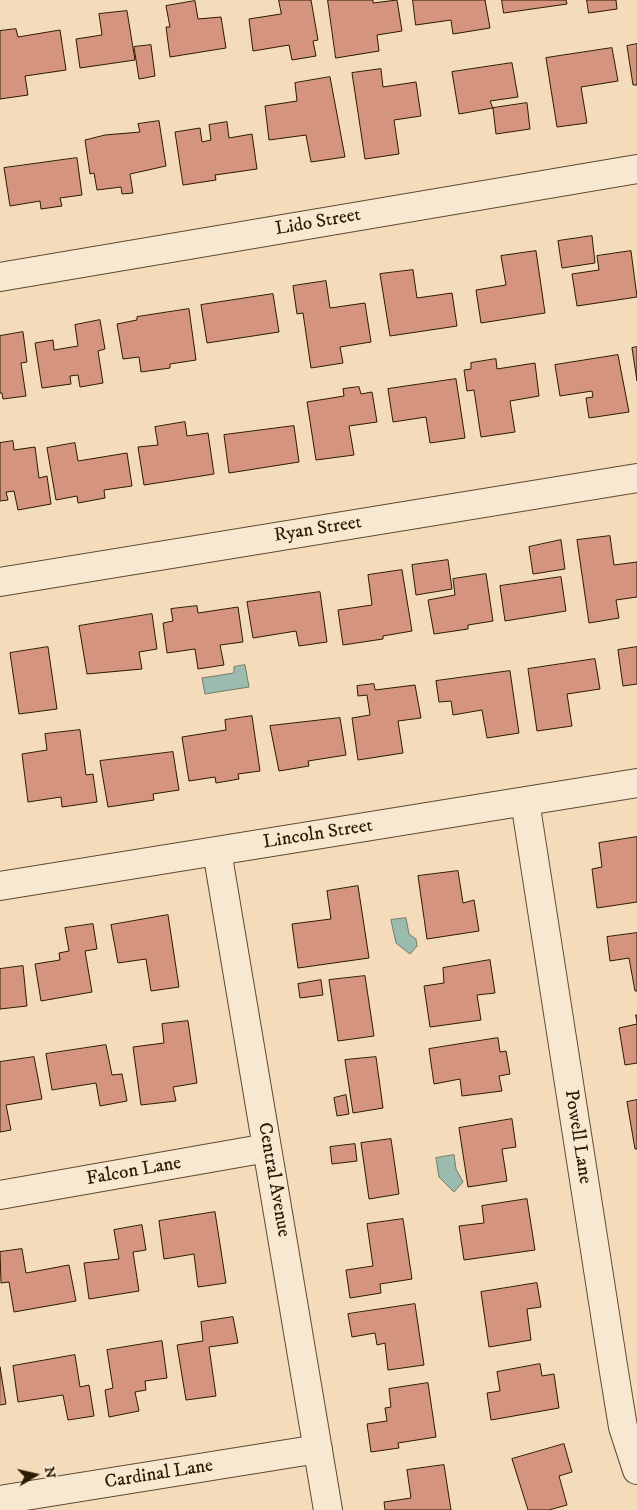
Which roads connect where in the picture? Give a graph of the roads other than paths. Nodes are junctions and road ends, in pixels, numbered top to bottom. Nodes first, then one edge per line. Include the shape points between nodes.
1 (637, 170) edge
2 (0, 277) edge
3 (637, 478) edge
4 (0, 582) edge
5 (637, 783) edge
6 (525, 801) junction
7 (217, 851) junction
8 (0, 886) edge
9 (267, 1148) junction
10 (0, 1195) edge
11 (318, 1449) junction
12 (637, 1470) edge
13 (0, 1500) edge
14 (328, 1510) edge

1 - 2 street, Lido Street
3 - 4 street, Ryan Street
5 - 6 street, Lincoln Street
6 - 7 street, Lincoln Street
6 - 12 street, Powell Lane via 615,1381 623,1427
7 - 8 street, Lincoln Street
7 - 9 street, Central Avenue
9 - 10 street, Falcon Lane
9 - 11 street, Central Avenue
11 - 13 street, Cardinal Lane
11 - 14 street, Central Avenue

